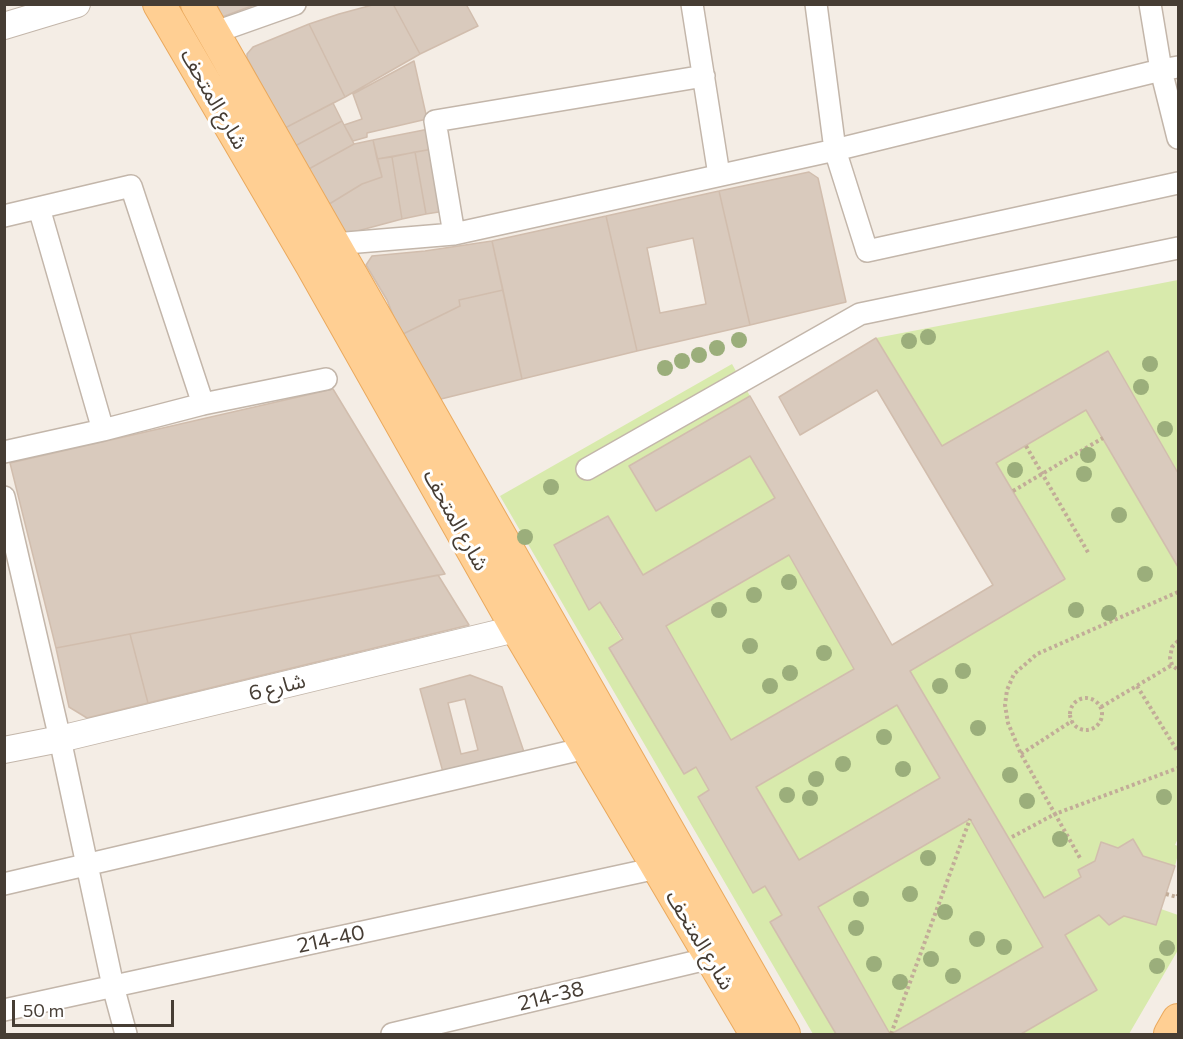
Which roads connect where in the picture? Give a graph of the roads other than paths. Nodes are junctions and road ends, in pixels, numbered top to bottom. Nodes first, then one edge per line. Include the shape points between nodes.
1 (77, 4) edge
2 (159, 4) edge
3 (196, 4) edge
4 (295, 4) edge
5 (692, 4) edge
6 (816, 4) edge
7 (1150, 4) edge
8 (4, 26) edge
9 (213, 33) junction
10 (1170, 69) edge
11 (704, 76) junction
12 (1179, 138) edge
13 (835, 150) junction
14 (719, 175) junction
15 (1179, 183) edge
16 (39, 208) junction
17 (4, 216) edge
18 (454, 234) junction
19 (334, 244) junction
20 (1179, 248) edge
21 (326, 379) dead end
22 (203, 404) junction
23 (103, 430) junction
24 (4, 452) edge
25 (587, 470) dead end
26 (4, 497) edge
27 (549, 621) junction
28 (517, 629) junction
29 (60, 739) junction
30 (586, 748) junction
31 (4, 750) edge
32 (87, 865) junction
33 (657, 868) junction
34 (4, 884) edge
35 (711, 958) junction
36 (113, 986) junction
37 (4, 1010) edge
38 (1179, 1020) edge
39 (126, 1035) edge
40 (392, 1035) edge
41 (756, 1035) edge
42 (784, 1035) edge
43 (1170, 1035) edge

1 - 8 street
2 - 28 main road, شارع المتحف via 362,352
3 - 9 main road, شارع المتحف
4 - 9 street
5 - 11 street
6 - 13 street
7 - 10 street
9 - 19 main road, شارع المتحف
10 - 12 street
10 - 13 street
11 - 14 street
11 - 18 street via 435,121
13 - 14 street
13 - 15 street via 867,251
14 - 18 street
16 - 17 street
16 - 22 street via 131,186
16 - 23 street
18 - 19 street
19 - 27 main road, شارع المتحف
20 - 25 street via 860,314
21 - 22 street
22 - 23 street
23 - 24 street
26 - 29 street
27 - 28 street, شارع 6
27 - 42 main road, شارع المتحف
28 - 29 street, شارع 6
28 - 30 main road, شارع المتحف
29 - 31 street, شارع 6
29 - 32 street
30 - 32 street
30 - 33 main road, شارع المتحف
32 - 34 street
32 - 36 street
33 - 35 main road, شارع المتحف
33 - 36 street, 214-40
35 - 40 street, 214-38
35 - 41 main road, شارع المتحف
36 - 37 street, 214-40
36 - 39 street
38 - 43 main road

